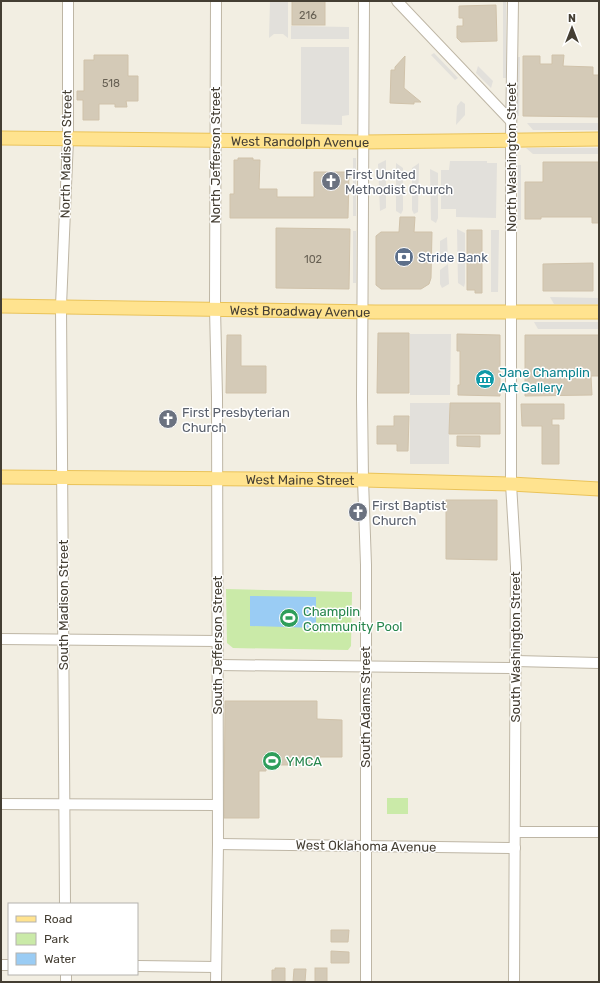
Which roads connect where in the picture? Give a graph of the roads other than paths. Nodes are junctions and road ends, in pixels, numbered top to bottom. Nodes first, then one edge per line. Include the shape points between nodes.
1 (68, 1) edge
2 (216, 1) edge
3 (364, 1) edge
4 (397, 1) edge
5 (513, 1) edge
6 (511, 121) junction
7 (1, 138) edge
8 (68, 139) junction
9 (511, 139) junction
10 (599, 139) edge
11 (215, 141) junction
12 (363, 142) junction
13 (1, 306) edge
14 (61, 306) junction
15 (215, 308) junction
16 (363, 312) junction
17 (599, 312) edge
18 (512, 313) junction
19 (1, 477) edge
20 (62, 478) junction
21 (217, 480) junction
22 (362, 480) junction
23 (511, 484) junction
24 (599, 489) edge
25 (1, 639) edge
26 (63, 640) junction
27 (217, 641) junction
28 (599, 663) edge
29 (218, 665) junction
30 (515, 665) junction
31 (365, 666) junction
32 (1, 804) edge
33 (64, 804) junction
34 (217, 805) junction
35 (515, 832) junction
36 (599, 832) edge
37 (218, 844) junction
38 (366, 847) junction
39 (515, 848) junction
40 (65, 903) edge
41 (138, 966) edge
42 (216, 967) junction
43 (216, 982) edge
44 (366, 982) edge
45 (514, 982) edge

1 - 8 street, North Madison Street
2 - 11 street, North Jefferson Street
3 - 12 street, South Adams Street
4 - 6 street
5 - 6 street, North Washington Street
6 - 9 street, North Washington Street
7 - 8 main road, West Randolph Avenue
8 - 11 main road, West Randolph Avenue
8 - 14 street, North Madison Street
9 - 10 main road, West Randolph Avenue
9 - 12 main road, West Randolph Avenue
9 - 18 street, North Washington Street
11 - 12 main road, West Randolph Avenue
11 - 15 street, North Jefferson Street
12 - 16 street, South Adams Street
13 - 14 main road, West Broadway Avenue
14 - 15 main road, West Broadway Avenue
14 - 20 street, South Madison Street
15 - 16 main road, West Broadway Avenue
15 - 21 street, South Jefferson Street
16 - 18 main road, West Broadway Avenue
16 - 22 street, South Adams Street
17 - 18 main road, West Broadway Avenue
18 - 23 street, South Washington Street
19 - 20 main road, West Maine Street
20 - 21 main road, West Maine Street
20 - 26 street, South Madison Street
21 - 22 main road, West Maine Street
21 - 27 street, South Jefferson Street
22 - 23 main road, West Maine Street
22 - 31 street, South Adams Street via 366,565
23 - 24 main road, West Maine Street
23 - 30 street, South Washington Street via 516,567
25 - 26 street
26 - 27 street
26 - 33 street, South Madison Street
27 - 29 street, South Jefferson Street
28 - 30 street
29 - 31 street
29 - 34 street, South Jefferson Street
30 - 31 street
30 - 35 street, South Washington Street
31 - 38 street, South Adams Street
32 - 33 street
33 - 34 street
33 - 40 street, South Madison Street
34 - 37 street, South Jefferson Street
35 - 36 street
35 - 39 street, South Washington Street
37 - 38 street, West Oklahoma Avenue
37 - 42 street, South Jefferson Street
38 - 39 street, West Oklahoma Avenue
38 - 44 street, South Adams Street
39 - 45 street, South Washington Street
41 - 42 street
42 - 43 street, South Jefferson Street

